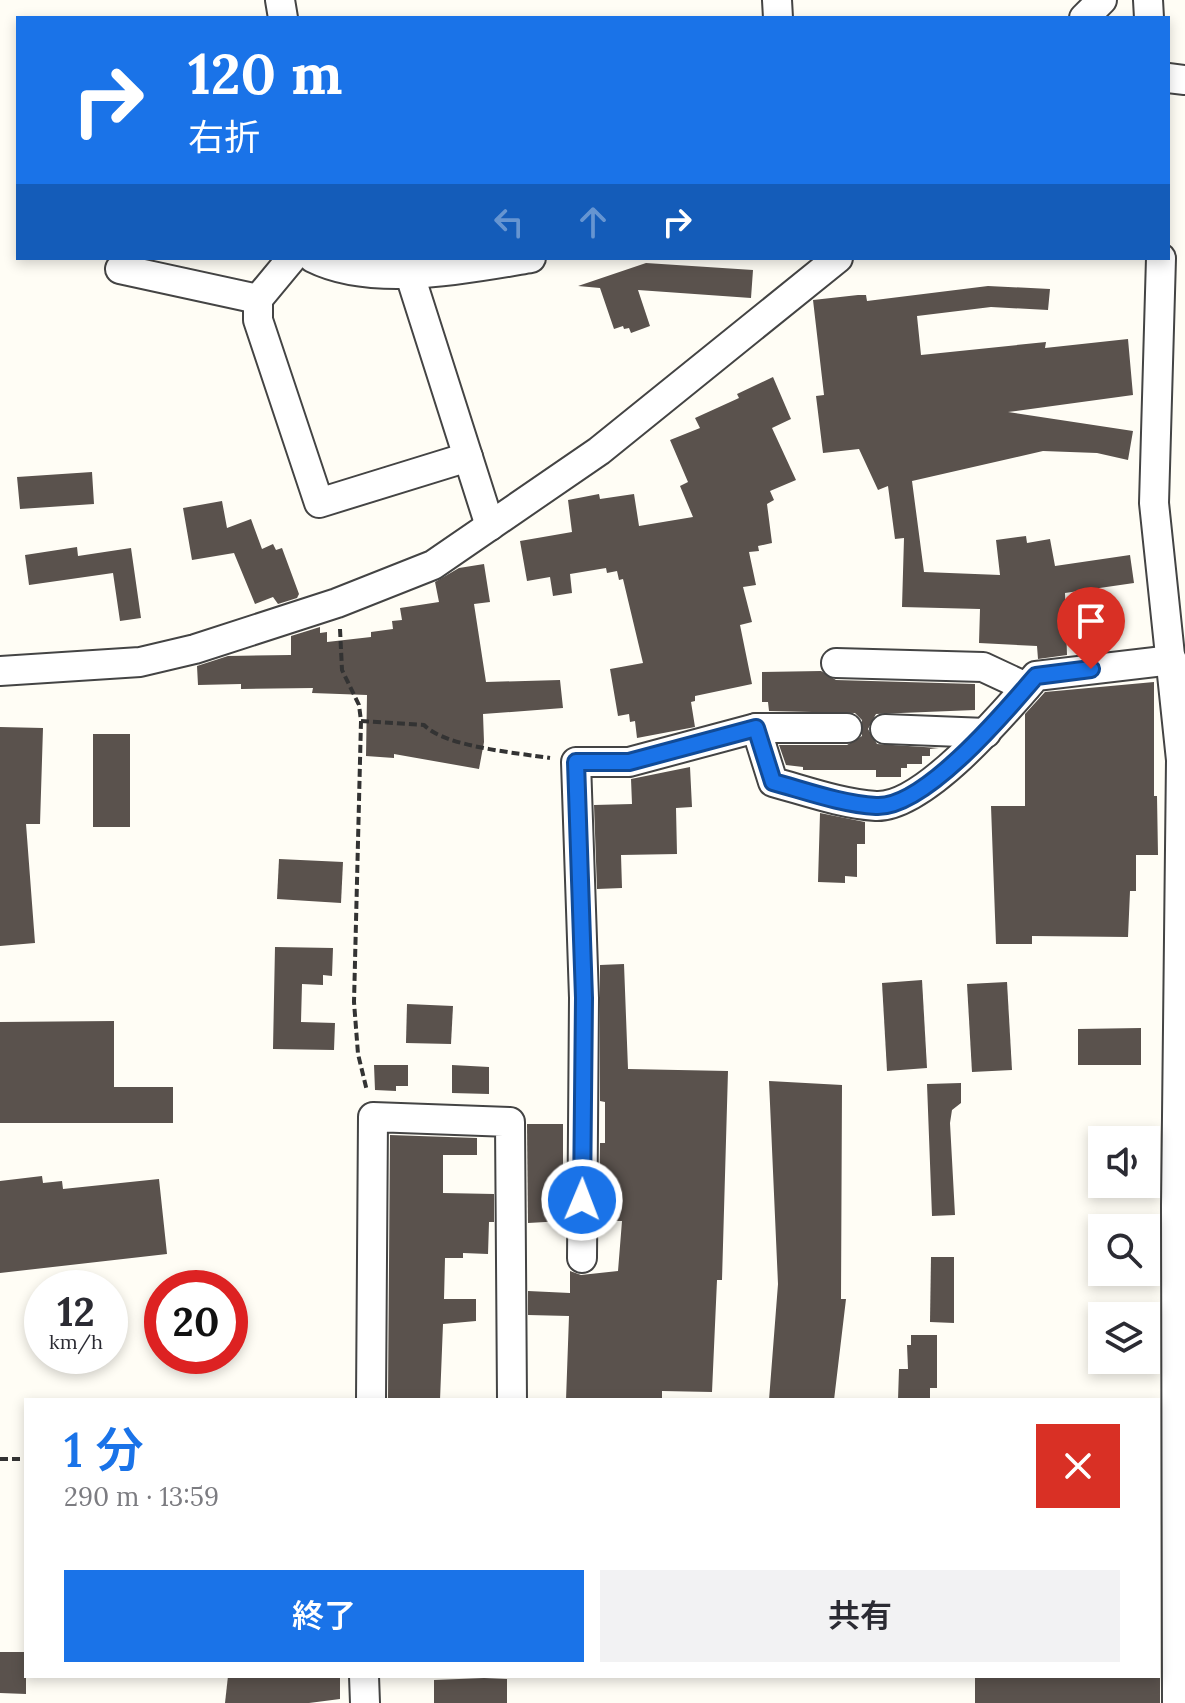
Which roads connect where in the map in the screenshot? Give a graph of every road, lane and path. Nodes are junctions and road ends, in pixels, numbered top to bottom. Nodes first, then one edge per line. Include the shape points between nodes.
1 (1102, 0) edge
2 (1086, 16) edge
3 (290, 260) edge
4 (317, 260) edge
5 (520, 260) edge
6 (836, 260) edge
7 (1169, 268) edge
8 (120, 269) dead end
9 (409, 272) junction
10 (258, 299) junction
11 (468, 457) junction
12 (490, 526) junction
13 (1158, 547) junction
14 (1185, 560) edge
15 (337, 603) junction
16 (1172, 660) junction
17 (836, 663) dead end
18 (0, 671) edge
19 (1026, 687) junction
20 (361, 721) junction
21 (756, 728) junction
22 (847, 728) dead end
23 (885, 729) dead end
24 (986, 733) junction
25 (576, 762) junction
26 (1182, 1084) edge
27 (373, 1117) junction
28 (582, 1258) dead end
29 (371, 1398) edge
30 (512, 1398) edge
31 (0, 1459) edge
32 (24, 1459) edge
33 (1174, 1488) edge
34 (364, 1678) edge
35 (365, 1703) edge
36 (1177, 1703) edge

1 - 2 street
3 - 10 street
4 - 9 street via 336,269
5 - 9 street via 439,274
6 - 12 street via 599,451
7 - 13 street via 1154,503
8 - 10 street
9 - 11 street
10 - 11 street via 258,320 319,503
11 - 12 street
12 - 15 street via 433,565
13 - 14 street
13 - 16 street
15 - 18 street via 140,662
15 - 20 path via 342,670
16 - 19 street via 1036,676
16 - 26 street via 1181,760
17 - 19 street via 983,667
19 - 24 street
20 - 25 path via 424,725 432,733 489,748
20 - 27 path via 354,1002 358,1054
21 - 22 street
21 - 24 street via 773,782 879,806 930,785
21 - 25 street via 629,762
23 - 24 street
25 - 28 street via 584,998
26 - 33 street
27 - 29 street
27 - 30 street via 510,1122
31 - 32 path
33 - 36 street
34 - 35 street

